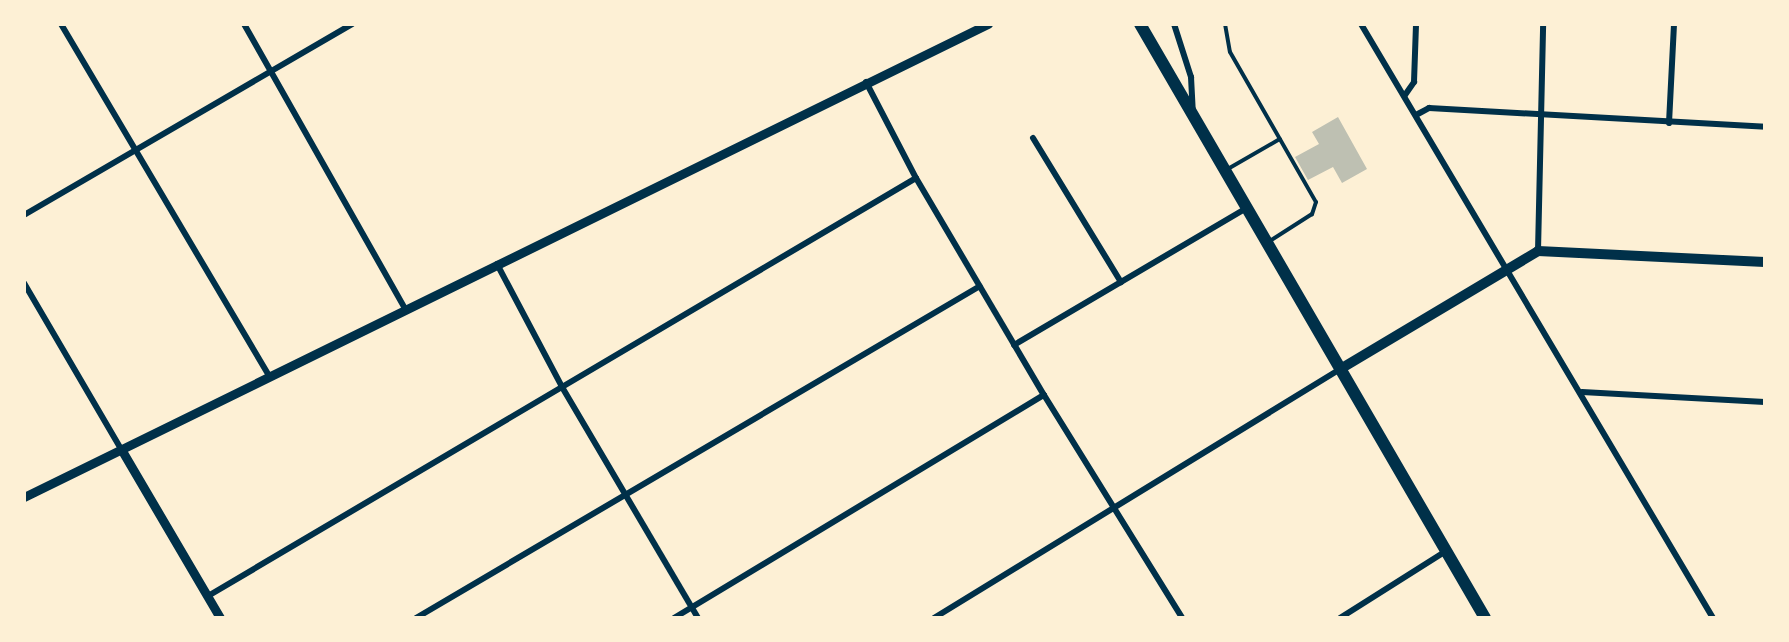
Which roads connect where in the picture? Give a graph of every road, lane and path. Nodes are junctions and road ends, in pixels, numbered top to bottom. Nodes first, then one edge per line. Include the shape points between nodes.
1 (61, 24) edge
2 (244, 24) edge
3 (352, 24) edge
4 (988, 24) edge
5 (1140, 24) edge
6 (1174, 24) edge
7 (1225, 24) edge
8 (1361, 24) edge
9 (1416, 24) edge
10 (1543, 24) edge
11 (1674, 24) edge
12 (271, 71) junction
13 (866, 82) junction
14 (1405, 95) junction
15 (1193, 114) junction
16 (1416, 115) junction
17 (1540, 116) junction
18 (1669, 123) junction
19 (1765, 127) edge
20 (1033, 138) dead end
21 (1280, 139) junction
22 (135, 150) junction
23 (1225, 170) junction
24 (916, 177) junction
25 (1247, 208) junction
26 (24, 215) edge
27 (1268, 242) junction
28 (1538, 251) junction
29 (1765, 262) edge
30 (497, 264) junction
31 (1508, 267) junction
32 (1121, 282) junction
33 (24, 283) edge
34 (980, 286) junction
35 (405, 309) junction
36 (1014, 345) junction
37 (1342, 368) junction
38 (269, 376) junction
39 (562, 387) junction
40 (1582, 392) junction
41 (1044, 395) junction
42 (1765, 402) edge
43 (121, 449) junction
44 (625, 492) junction
45 (24, 497) edge
46 (1114, 508) junction
47 (1446, 551) junction
48 (208, 596) junction
49 (692, 607) junction
50 (220, 618) edge
51 (416, 618) edge
52 (674, 618) edge
53 (698, 618) edge
54 (934, 618) edge
55 (1182, 618) edge
56 (1340, 618) edge
57 (1485, 618) edge
58 (1713, 618) edge

1 - 22 street
2 - 12 street
3 - 12 street
4 - 13 street
5 - 15 main road
6 - 15 street via 1191,77
7 - 21 lane via 1230,52
8 - 14 street
9 - 14 street via 1415,76
10 - 17 street
11 - 18 street
12 - 22 street
12 - 35 street
13 - 24 street
13 - 30 street
14 - 16 street
15 - 23 main road
16 - 17 street via 1429,108
16 - 31 street
17 - 18 street
17 - 28 street
18 - 19 street
20 - 32 street
21 - 23 lane
21 - 27 lane via 1317,208
22 - 26 street
22 - 38 street
23 - 25 main road
24 - 34 street
24 - 39 street
25 - 27 main road
25 - 32 street
27 - 37 main road
28 - 29 main road
28 - 31 main road
30 - 35 street
30 - 39 street
31 - 37 main road
31 - 40 street
32 - 36 street
33 - 43 street
34 - 36 street
34 - 44 street
35 - 38 street
36 - 41 street
37 - 46 street
37 - 47 main road
38 - 43 street
39 - 44 street
39 - 48 street
40 - 42 street
40 - 58 street
41 - 46 street
41 - 49 street
43 - 45 street
43 - 48 street
44 - 49 street
44 - 51 street
46 - 54 street
46 - 55 street
47 - 56 street
47 - 57 main road
48 - 50 street
49 - 52 street
49 - 53 street

